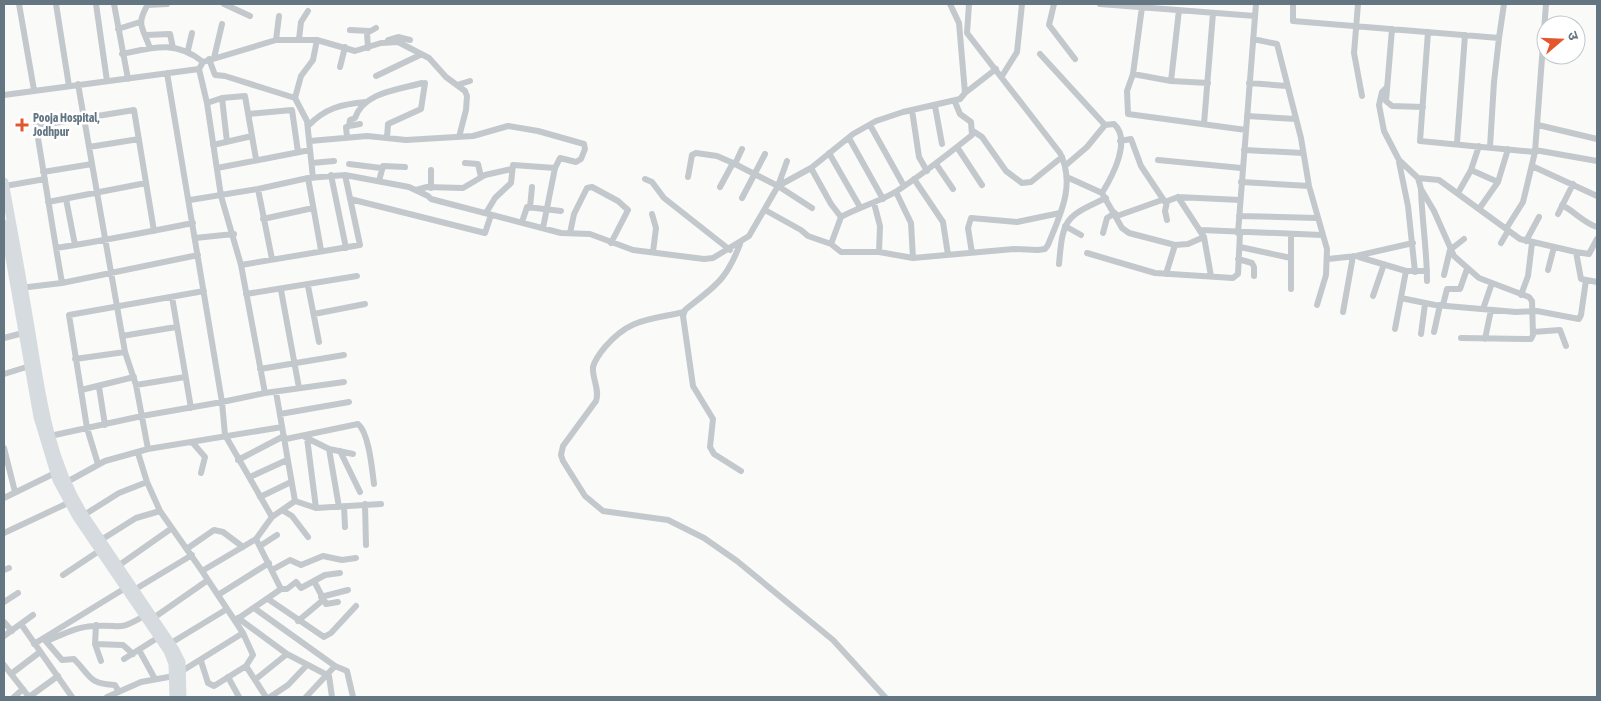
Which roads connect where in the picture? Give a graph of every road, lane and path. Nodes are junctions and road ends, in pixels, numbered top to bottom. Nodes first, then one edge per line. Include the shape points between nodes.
1 (19, 4) edge
2 (56, 4) edge
3 (96, 4) edge
4 (114, 4) edge
5 (167, 4) edge
6 (224, 4) edge
7 (950, 4) edge
8 (969, 4) edge
9 (1022, 4) edge
10 (1054, 4) edge
11 (1100, 4) edge
12 (1256, 4) edge
13 (1293, 4) edge
14 (1358, 4) edge
15 (1504, 4) edge
16 (1546, 4) edge
17 (148, 5) edge
18 (1142, 7) junction
19 (1179, 10) junction
20 (308, 11) dead end
21 (1213, 12) junction
22 (250, 16) dead end
23 (279, 16) dead end
24 (1255, 16) junction
25 (140, 22) junction
26 (958, 23) junction
27 (222, 24) dead end
28 (1356, 26) junction
29 (376, 28) dead end
30 (118, 29) junction
31 (1392, 29) junction
32 (350, 30) dead end
33 (369, 31) junction
34 (1428, 32) junction
35 (192, 33) dead end
36 (967, 33) junction
37 (146, 35) junction
38 (1465, 35) junction
39 (1499, 38) junction
40 (299, 39) junction
41 (1253, 39) junction
42 (276, 40) junction
43 (317, 40) junction
44 (410, 40) dead end
45 (973, 40) junction
46 (381, 43) junction
47 (345, 47) junction
48 (961, 47) junction
49 (150, 48) junction
50 (173, 48) junction
51 (368, 48) junction
52 (188, 50) junction
53 (122, 54) junction
54 (1040, 54) dead end
55 (420, 55) junction
56 (1075, 59) dead end
57 (208, 60) junction
58 (340, 68) dead end
59 (199, 69) junction
60 (996, 69) junction
61 (167, 74) junction
62 (1133, 74) junction
63 (376, 76) dead end
64 (1002, 76) junction
65 (128, 78) junction
66 (107, 81) junction
67 (470, 81) dead end
68 (1171, 81) junction
69 (1208, 83) junction
70 (1249, 83) junction
71 (78, 84) junction
72 (457, 85) junction
73 (68, 86) junction
74 (1287, 86) junction
75 (1387, 87) junction
76 (34, 90) junction
77 (965, 93) junction
78 (4, 95) edge
79 (1362, 96) dead end
80 (222, 98) junction
81 (295, 98) junction
82 (366, 102) junction
83 (955, 102) junction
84 (207, 103) junction
85 (935, 106) junction
86 (1423, 107) junction
87 (912, 110) junction
88 (249, 114) junction
89 (1247, 116) junction
90 (84, 119) junction
91 (1296, 119) junction
92 (360, 124) dead end
93 (1204, 124) junction
94 (870, 125) junction
95 (1105, 125) junction
96 (1538, 125) junction
97 (308, 126) junction
98 (350, 126) junction
99 (972, 127) junction
100 (1246, 130) junction
101 (252, 136) junction
102 (347, 137) junction
103 (459, 137) junction
104 (386, 138) junction
105 (849, 138) junction
106 (139, 139) junction
107 (1597, 139) edge
108 (310, 141) junction
109 (1120, 141) junction
110 (227, 142) junction
111 (1457, 143) junction
112 (942, 144) dead end
113 (213, 145) junction
114 (1479, 146) junction
115 (89, 147) junction
116 (957, 147) junction
117 (1490, 147) junction
118 (1508, 149) junction
119 (310, 150) junction
120 (742, 150) dead end
121 (1244, 150) junction
122 (1535, 151) junction
123 (298, 152) junction
124 (1303, 152) junction
125 (830, 153) junction
126 (765, 154) dead end
127 (1062, 157) junction
128 (256, 159) junction
129 (1158, 160) dead end
130 (1399, 160) junction
131 (334, 161) dead end
132 (788, 161) dead end
133 (1597, 161) edge
134 (312, 163) junction
135 (465, 163) dead end
136 (734, 163) junction
137 (92, 164) junction
138 (350, 164) dead end
139 (936, 164) junction
140 (1066, 165) junction
141 (1532, 166) junction
142 (405, 167) dead end
143 (217, 168) junction
144 (381, 168) junction
145 (555, 168) junction
146 (811, 168) junction
147 (1241, 168) junction
148 (512, 169) junction
149 (431, 170) dead end
150 (926, 170) junction
151 (1471, 170) junction
152 (43, 172) junction
153 (755, 173) junction
154 (331, 175) junction
155 (345, 175) junction
156 (481, 177) junction
157 (688, 177) dead end
158 (310, 178) junction
159 (1068, 178) junction
160 (1418, 178) junction
161 (45, 179) junction
162 (645, 179) dead end
163 (914, 179) junction
164 (379, 181) junction
165 (1242, 182) junction
166 (1498, 182) junction
167 (146, 183) junction
168 (4, 184) edge
169 (1573, 184) junction
170 (904, 185) junction
171 (982, 185) dead end
172 (720, 186) dead end
173 (778, 186) junction
174 (1309, 186) junction
175 (532, 187) dead end
176 (431, 188) junction
177 (258, 189) junction
178 (1421, 189) junction
179 (416, 190) junction
180 (953, 190) dead end
181 (97, 192) junction
182 (896, 192) junction
183 (1458, 193) junction
184 (221, 196) junction
185 (1104, 196) junction
186 (1597, 196) edge
187 (1178, 197) junction
188 (742, 198) dead end
189 (882, 198) junction
190 (66, 199) junction
191 (190, 200) junction
192 (350, 200) junction
193 (1240, 200) junction
194 (1165, 201) junction
195 (48, 202) junction
196 (874, 203) junction
197 (1562, 205) junction
198 (530, 207) junction
199 (860, 207) junction
200 (313, 208) junction
201 (812, 208) dead end
202 (548, 209) junction
203 (1479, 209) junction
204 (765, 210) junction
205 (560, 211) dead end
206 (1060, 213) junction
207 (488, 214) junction
208 (652, 214) dead end
209 (1558, 214) dead end
210 (1116, 215) junction
211 (1239, 216) junction
212 (841, 217) junction
213 (1538, 217) dead end
214 (1317, 218) junction
215 (263, 219) junction
216 (1167, 220) dead end
217 (522, 222) junction
218 (193, 223) junction
219 (4, 224) edge
220 (1065, 226) junction
221 (1597, 227) edge
222 (543, 228) junction
223 (1507, 230) junction
224 (154, 231) junction
225 (570, 233) junction
226 (1103, 233) dead end
227 (1239, 233) junction
228 (234, 234) junction
229 (1203, 234) junction
230 (1292, 234) junction
231 (1081, 235) dead end
232 (1322, 235) junction
233 (195, 238) junction
234 (1464, 239) dead end
235 (1597, 239) edge
236 (105, 240) junction
237 (1529, 242) junction
238 (611, 243) junction
239 (740, 243) junction
240 (1413, 243) junction
241 (1501, 243) dead end
242 (831, 244) junction
243 (6, 245) edge
244 (75, 245) junction
245 (1174, 245) junction
246 (1240, 247) junction
247 (1554, 247) junction
248 (56, 248) junction
249 (346, 248) junction
250 (321, 250) junction
251 (730, 250) junction
252 (1450, 250) junction
253 (653, 252) junction
254 (879, 252) junction
255 (1576, 252) junction
256 (972, 253) junction
257 (1087, 253) dead end
258 (198, 255) junction
259 (948, 255) junction
260 (1354, 256) junction
261 (913, 258) junction
262 (1291, 258) junction
263 (272, 259) junction
264 (1238, 259) junction
265 (1328, 259) junction
266 (1059, 264) dead end
267 (1384, 264) junction
268 (240, 265) junction
269 (1467, 269) junction
270 (1427, 270) junction
271 (1548, 270) dead end
272 (112, 272) junction
273 (1406, 272) junction
274 (1415, 272) junction
275 (1166, 274) junction
276 (1444, 275) dead end
277 (357, 276) dead end
278 (1211, 276) junction
279 (1254, 276) dead end
280 (1586, 280) junction
281 (1427, 281) dead end
282 (1597, 282) edge
283 (62, 283) junction
284 (1492, 283) junction
285 (308, 286) junction
286 (20, 288) junction
287 (1291, 289) dead end
288 (204, 290) junction
289 (281, 290) junction
290 (246, 294) junction
291 (1521, 294) junction
292 (1373, 296) dead end
293 (172, 297) junction
294 (1401, 298) junction
295 (365, 304) dead end
296 (1425, 304) junction
297 (1317, 305) dead end
298 (1441, 305) junction
299 (117, 307) junction
300 (1483, 309) junction
301 (1491, 310) junction
302 (1532, 311) junction
303 (684, 312) junction
304 (1342, 312) dead end
305 (314, 314) junction
306 (176, 327) junction
307 (1395, 329) dead end
308 (1434, 332) dead end
309 (1533, 332) junction
310 (23, 333) junction
311 (1421, 334) dead end
312 (122, 336) junction
313 (4, 338) edge
314 (1461, 338) dead end
315 (1485, 339) junction
316 (319, 342) dead end
317 (1566, 346) dead end
318 (125, 352) junction
319 (344, 355) dead end
320 (75, 360) junction
321 (33, 365) junction
322 (294, 365) junction
323 (260, 369) junction
324 (4, 374) edge
325 (134, 377) junction
326 (185, 377) junction
327 (344, 382) dead end
328 (136, 385) junction
329 (99, 387) junction
330 (299, 388) junction
331 (81, 390) junction
332 (276, 392) junction
333 (265, 393) junction
334 (222, 402) junction
335 (349, 402) dead end
336 (191, 408) junction
337 (280, 414) junction
338 (142, 416) junction
339 (105, 425) junction
340 (282, 427) junction
341 (88, 428) junction
342 (225, 435) junction
343 (50, 436) junction
344 (285, 437) junction
345 (304, 437) junction
346 (192, 442) junction
347 (4, 448) edge
348 (148, 449) junction
349 (330, 449) junction
350 (340, 451) junction
351 (138, 453) junction
352 (353, 454) dead end
353 (238, 460) junction
354 (287, 460) junction
355 (98, 464) junction
356 (741, 471) dead end
357 (54, 473) junction
358 (202, 473) dead end
359 (250, 477) junction
360 (147, 482) junction
361 (291, 482) junction
362 (63, 484) junction
363 (374, 484) dead end
364 (15, 492) junction
365 (360, 492) dead end
366 (260, 497) junction
367 (4, 498) edge
368 (295, 501) junction
369 (68, 503) junction
370 (365, 504) junction
371 (381, 504) dead end
372 (342, 506) junction
373 (316, 508) junction
374 (282, 510) junction
375 (160, 511) junction
376 (84, 515) junction
377 (272, 517) junction
378 (345, 527) dead end
379 (172, 528) junction
380 (4, 533) edge
381 (277, 535) dead end
382 (308, 537) dead end
383 (256, 539) junction
384 (366, 545) dead end
385 (102, 546) junction
386 (260, 546) junction
387 (243, 547) junction
388 (188, 548) junction
389 (192, 555) junction
390 (356, 558) dead end
391 (269, 563) junction
392 (118, 566) junction
393 (272, 570) junction
394 (202, 571) junction
395 (340, 573) dead end
396 (63, 575) dead end
397 (208, 580) junction
398 (314, 580) junction
399 (129, 588) junction
400 (282, 589) junction
401 (348, 590) dead end
402 (18, 593) dead end
403 (218, 595) junction
404 (322, 598) junction
405 (268, 599) junction
406 (4, 602) edge
407 (338, 602) dead end
408 (356, 606) dead end
409 (227, 608) junction
410 (254, 608) junction
411 (33, 615) dead end
412 (149, 618) junction
413 (236, 619) junction
414 (298, 621) junction
415 (4, 622) edge
416 (21, 624) junction
417 (96, 626) junction
418 (12, 631) junction
419 (243, 633) junction
420 (4, 636) edge
421 (159, 637) junction
422 (45, 639) junction
423 (171, 643) junction
424 (34, 644) junction
425 (95, 644) junction
426 (40, 652) junction
427 (136, 652) junction
428 (287, 654) junction
429 (124, 659) dead end
430 (101, 661) dead end
431 (201, 661) junction
432 (307, 665) junction
433 (4, 666) edge
434 (246, 666) junction
435 (335, 666) junction
436 (12, 674) junction
437 (178, 674) junction
438 (327, 675) junction
439 (58, 676) junction
440 (228, 677) junction
441 (155, 679) junction
442 (256, 679) junction
443 (23, 690) junction
444 (119, 692) junction
445 (14, 697) edge
446 (29, 697) edge
447 (72, 697) edge
448 (107, 697) edge
449 (174, 697) edge
450 (182, 697) edge
451 (239, 697) edge
452 (266, 697) edge
453 (270, 697) edge
454 (306, 697) edge
455 (332, 697) edge
456 (353, 697) edge
457 (885, 697) edge

1 - 76 street
2 - 73 street
3 - 66 street
4 - 30 street
5 - 17 street
6 - 22 street
7 - 26 street
8 - 36 street
9 - 64 street via 1017,52
10 - 56 street via 1049,25
11 - 18 street
12 - 24 street
13 - 28 street via 1293,21
14 - 28 street
15 - 39 street
16 - 96 street
17 - 25 street via 141,14
18 - 19 street
18 - 62 street
19 - 21 street
19 - 68 street
20 - 40 street via 301,22
21 - 24 street
21 - 69 street
23 - 42 street
24 - 41 street
25 - 30 street
25 - 37 street
26 - 36 street
26 - 48 street
27 - 57 street
28 - 31 street
28 - 79 street via 1354,60
29 - 33 street
30 - 53 street
31 - 34 street
31 - 75 street
32 - 33 street
33 - 51 street via 366,35
34 - 38 street
34 - 86 street
35 - 52 street
36 - 45 street
37 - 49 street
37 - 50 street via 170,34
38 - 39 street
38 - 111 street
39 - 117 street
40 - 42 street
40 - 43 street
41 - 70 street
41 - 74 street via 1277,44
42 - 57 street
43 - 47 street
43 - 81 street via 313,60 301,76
44 - 46 street via 398,36
45 - 48 street
45 - 60 street
46 - 51 street
46 - 55 street via 398,42
47 - 51 street via 356,51
47 - 58 street
48 - 77 street
49 - 50 street
49 - 53 street
50 - 52 street
52 - 57 street
53 - 65 street
54 - 95 street
55 - 63 street
55 - 72 street via 434,62
57 - 59 street
57 - 81 street via 214,75
59 - 61 street
59 - 84 street
60 - 64 street
60 - 77 street
61 - 65 street
61 - 191 street
62 - 68 street
62 - 93 street via 1127,91 1128,114
64 - 127 street
65 - 66 street
66 - 71 street
67 - 72 street
68 - 69 street
69 - 93 street
70 - 74 street
70 - 89 street
71 - 73 street
71 - 90 street
72 - 103 street via 465,91 467,102
73 - 76 street
74 - 91 street
75 - 86 street via 1388,104
75 - 130 street via 1380,98 1381,121
76 - 78 street
77 - 83 street
80 - 84 street
80 - 88 street via 245,96
80 - 110 street
81 - 97 street
82 - 97 street via 337,106 318,116
82 - 98 street via 350,120
82 - 104 street via 373,96 423,83 421,109 388,124
83 - 85 street
83 - 99 street via 960,114
84 - 113 street
85 - 87 street
85 - 112 street
86 - 111 street via 1420,141
87 - 94 street
87 - 150 street via 921,161
88 - 101 street
88 - 123 street via 292,110
89 - 91 street
89 - 100 street
90 - 106 street via 134,110
90 - 115 street
90 - 152 street via 36,126
91 - 124 street
92 - 98 street
93 - 100 street
94 - 105 street
94 - 170 street
95 - 109 street via 1116,125
95 - 140 street via 1087,148
96 - 107 street
96 - 122 street
97 - 108 street
98 - 102 street via 346,127
99 - 116 street via 972,135
99 - 127 street via 1006,172 1022,183 1031,182
100 - 121 street
101 - 110 street
101 - 128 street
102 - 104 street
102 - 108 street
103 - 104 street
103 - 145 street via 477,136 508,126 538,130 584,144 585,149 578,161 560,158
105 - 125 street
105 - 189 street
106 - 115 street
106 - 167 street
108 - 119 street
109 - 185 street via 1118,164
109 - 194 street via 1131,139 1141,166
110 - 113 street
111 - 114 street
113 - 143 street
114 - 117 street
114 - 151 street
115 - 137 street
116 - 139 street
116 - 171 street
117 - 118 street
118 - 122 street
118 - 166 street
119 - 123 street
119 - 134 street
120 - 136 street
121 - 124 street
121 - 147 street
122 - 133 street
122 - 141 street
123 - 128 street
124 - 174 street
125 - 146 street
125 - 199 street
126 - 153 street
127 - 140 street
128 - 143 street
129 - 147 street
130 - 160 street
130 - 240 street
131 - 134 street
132 - 173 street
134 - 158 street
135 - 156 street via 478,164
136 - 153 street
136 - 157 street via 696,153 692,155
136 - 172 street
137 - 152 street
137 - 181 street
138 - 144 street
139 - 150 street
139 - 180 street
140 - 159 street
141 - 169 street
141 - 223 street via 1523,202
142 - 144 street via 385,165
143 - 184 street
144 - 164 street
145 - 148 street via 515,164
145 - 202 street
146 - 173 street
146 - 212 street
147 - 165 street
148 - 156 street
148 - 207 street via 511,183 495,198
149 - 176 street
150 - 163 street
151 - 166 street
151 - 183 street
152 - 161 street
153 - 173 street
153 - 188 street
154 - 155 street
154 - 158 street
154 - 249 street
155 - 164 street
155 - 192 street
156 - 176 street via 463,188
158 - 177 street
158 - 200 street
159 - 185 street
159 - 206 street via 1068,190
160 - 178 street
160 - 183 street via 1439,180
161 - 168 street
161 - 195 street
162 - 251 street
163 - 170 street
163 - 259 street via 944,222
164 - 179 street
165 - 174 street
165 - 193 street
166 - 203 street
167 - 181 street
167 - 224 street
168 - 286 street
169 - 186 street
169 - 197 street
170 - 182 street
173 - 201 street
173 - 204 street
174 - 214 street
175 - 198 street
176 - 179 street
177 - 184 street
177 - 215 street
178 - 252 street
178 - 270 street
179 - 207 street via 431,199
181 - 190 street
181 - 236 street
182 - 189 street
182 - 261 street via 911,223
183 - 203 street
184 - 191 street
184 - 228 street
185 - 210 street
185 - 220 street via 1073,214
187 - 193 street
187 - 194 street
187 - 229 street
189 - 196 street
190 - 195 street
190 - 244 street
191 - 218 street
192 - 207 street via 485,233
192 - 249 street via 360,245
193 - 211 street
194 - 210 street
194 - 216 street
195 - 248 street
196 - 199 street
196 - 254 street via 880,226
197 - 209 street
197 - 221 street via 1589,225
198 - 202 street
198 - 217 street via 525,208
199 - 212 street
200 - 215 street
200 - 250 street
202 - 205 street
202 - 222 street
203 - 223 street
204 - 239 street via 749,236
204 - 242 street via 808,236
206 - 256 street via 1045,249
206 - 256 street via 1017,222 971,218 968,228
207 - 217 street
208 - 253 street via 656,228
210 - 226 street via 1107,218
210 - 245 street via 1125,231
211 - 214 street
211 - 227 street
212 - 242 street
213 - 237 street
214 - 232 street
215 - 263 street
217 - 222 street
218 - 224 street
218 - 233 street
219 - 243 street
220 - 231 street
220 - 266 street
222 - 225 street
223 - 237 street
223 - 241 street
224 - 236 street
225 - 238 street via 590,234
225 - 238 street via 575,211 587,188 592,186 618,200 628,210
227 - 229 street
227 - 230 street
227 - 246 street
228 - 233 street
228 - 268 street
229 - 245 street via 1188,244
229 - 278 street
230 - 232 street
230 - 262 street
232 - 265 street
233 - 258 street
234 - 252 street
235 - 255 street via 1589,254
236 - 244 street
236 - 272 street
237 - 247 street
237 - 291 street via 1528,276
238 - 253 street
239 - 251 street
239 - 303 street via 730,270
240 - 260 street
240 - 274 street
242 - 254 street via 841,252
243 - 286 street
244 - 248 street
245 - 275 street
246 - 262 street
246 - 264 street
247 - 255 street
247 - 271 street
248 - 283 street
249 - 250 street
250 - 263 street
251 - 253 street via 704,259
252 - 269 street
252 - 276 street
254 - 261 street
255 - 280 street via 1579,275
256 - 259 street
257 - 275 street
258 - 272 street
258 - 288 street
259 - 261 street
260 - 265 street
260 - 267 street
260 - 304 street
262 - 287 street
263 - 268 street
264 - 278 street via 1235,277
264 - 279 street via 1254,265
265 - 297 street
267 - 273 street
267 - 292 street
268 - 290 street
269 - 284 street
269 - 298 street via 1460,289 1447,290
270 - 274 street
270 - 281 street
272 - 283 street
272 - 299 street
273 - 274 street
273 - 294 street
275 - 278 street
277 - 285 street
280 - 282 street
280 - 302 street via 1579,319
283 - 286 street
284 - 291 street
284 - 300 street
285 - 289 street
285 - 305 street
286 - 310 street
286 - 321 street
288 - 293 street
288 - 334 street
289 - 290 street
289 - 322 street
290 - 323 street
291 - 302 street via 1531,299
293 - 299 street
293 - 306 street
294 - 296 street
294 - 307 street
295 - 305 street
296 - 298 street
296 - 311 street
298 - 300 street
298 - 308 street
299 - 312 street
299 - 320 street via 69,315
300 - 301 street
301 - 302 street
301 - 315 street
302 - 309 street
303 - 356 street via 693,386 713,419 710,447 714,454
303 - 457 street via 628,326 616,334 599,354 594,367 596,401 563,446 563,461 585,496 602,511 668,520 704,538 737,561 833,640
305 - 316 street
306 - 312 street
306 - 326 street
309 - 315 street via 1527,340
309 - 317 street via 1560,330
310 - 313 street
310 - 321 street
312 - 318 street
314 - 315 street
318 - 320 street
318 - 325 street
319 - 322 street
320 - 331 street
321 - 324 street
321 - 343 street
321 - 357 street via 38,416
322 - 323 street
322 - 330 street
323 - 333 street
325 - 328 street
325 - 329 street
326 - 328 street
326 - 336 street
327 - 330 street
328 - 338 street
329 - 331 street
329 - 339 street
330 - 332 street
331 - 341 street
332 - 333 street
332 - 337 street
333 - 334 street
334 - 336 street
334 - 342 street
335 - 337 street
336 - 338 street
337 - 340 street
338 - 339 street
338 - 348 street
339 - 341 street
340 - 342 street
340 - 344 street
341 - 343 street
341 - 355 street
342 - 346 street
342 - 353 street
343 - 362 street
344 - 345 street
344 - 353 street
344 - 354 street
345 - 349 street
345 - 363 street via 347,425 360,426 368,446
345 - 373 street
346 - 348 street
346 - 358 street via 205,457
347 - 364 street
348 - 351 street
349 - 350 street
349 - 372 street
350 - 352 street
350 - 365 street
351 - 355 street
351 - 360 street
353 - 359 street
354 - 359 street
354 - 361 street
355 - 362 street
357 - 362 street
357 - 364 street
359 - 366 street
360 - 375 street
360 - 376 street via 119,493
361 - 366 street
361 - 368 street
362 - 369 street
362 - 376 street
364 - 367 street
366 - 377 street
368 - 373 street
368 - 374 street
369 - 380 street
369 - 385 street
370 - 371 street
370 - 372 street
370 - 384 street
372 - 373 street
372 - 378 street
374 - 377 street
374 - 382 street via 292,516
375 - 379 street
375 - 385 street via 136,518
376 - 385 street
377 - 383 street
379 - 388 street
379 - 392 street
381 - 386 street
383 - 386 street
383 - 387 street
385 - 392 street
385 - 396 street
385 - 399 street
386 - 391 street
387 - 388 street via 223,532 214,530
387 - 394 street
388 - 389 street
389 - 394 street
389 - 399 street
390 - 393 street via 342,560 323,556 301,564 290,560
391 - 393 street
391 - 403 street
392 - 399 street
393 - 400 street
394 - 397 street
395 - 398 street
397 - 403 street
397 - 412 street
398 - 400 street via 301,588 296,582
398 - 404 street
399 - 412 street
399 - 422 street
400 - 405 street
401 - 404 street
402 - 406 street
403 - 409 street
404 - 407 street via 326,604
404 - 414 street
405 - 410 street
405 - 414 street
408 - 414 street via 324,637
409 - 413 street
409 - 423 street
410 - 413 street
410 - 435 street
411 - 416 street
412 - 417 street via 124,627
412 - 421 street
412 - 423 street
413 - 419 street
413 - 428 street
415 - 418 street
416 - 418 street
416 - 424 street
417 - 422 street
417 - 425 street
418 - 420 street
419 - 431 street
419 - 434 street via 253,653
421 - 427 street
421 - 437 street
422 - 424 street
422 - 444 street via 62,660 74,659 94,681 103,686 116,685
423 - 437 street via 181,662
424 - 426 street
425 - 427 street via 123,645
425 - 430 street
426 - 436 street
426 - 439 street
427 - 429 street
427 - 441 street
428 - 432 street
428 - 442 street
431 - 437 street
431 - 440 street via 210,686
432 - 438 street
432 - 453 street via 288,685
433 - 436 street
434 - 440 street
434 - 442 street
435 - 438 street
435 - 456 street via 349,673 348,684
436 - 443 street
437 - 441 street
437 - 449 street
437 - 450 street
438 - 454 street
438 - 455 street via 331,680
439 - 446 street
439 - 447 street
440 - 451 street
441 - 444 street
442 - 452 street
443 - 445 street
443 - 446 street
444 - 448 street

